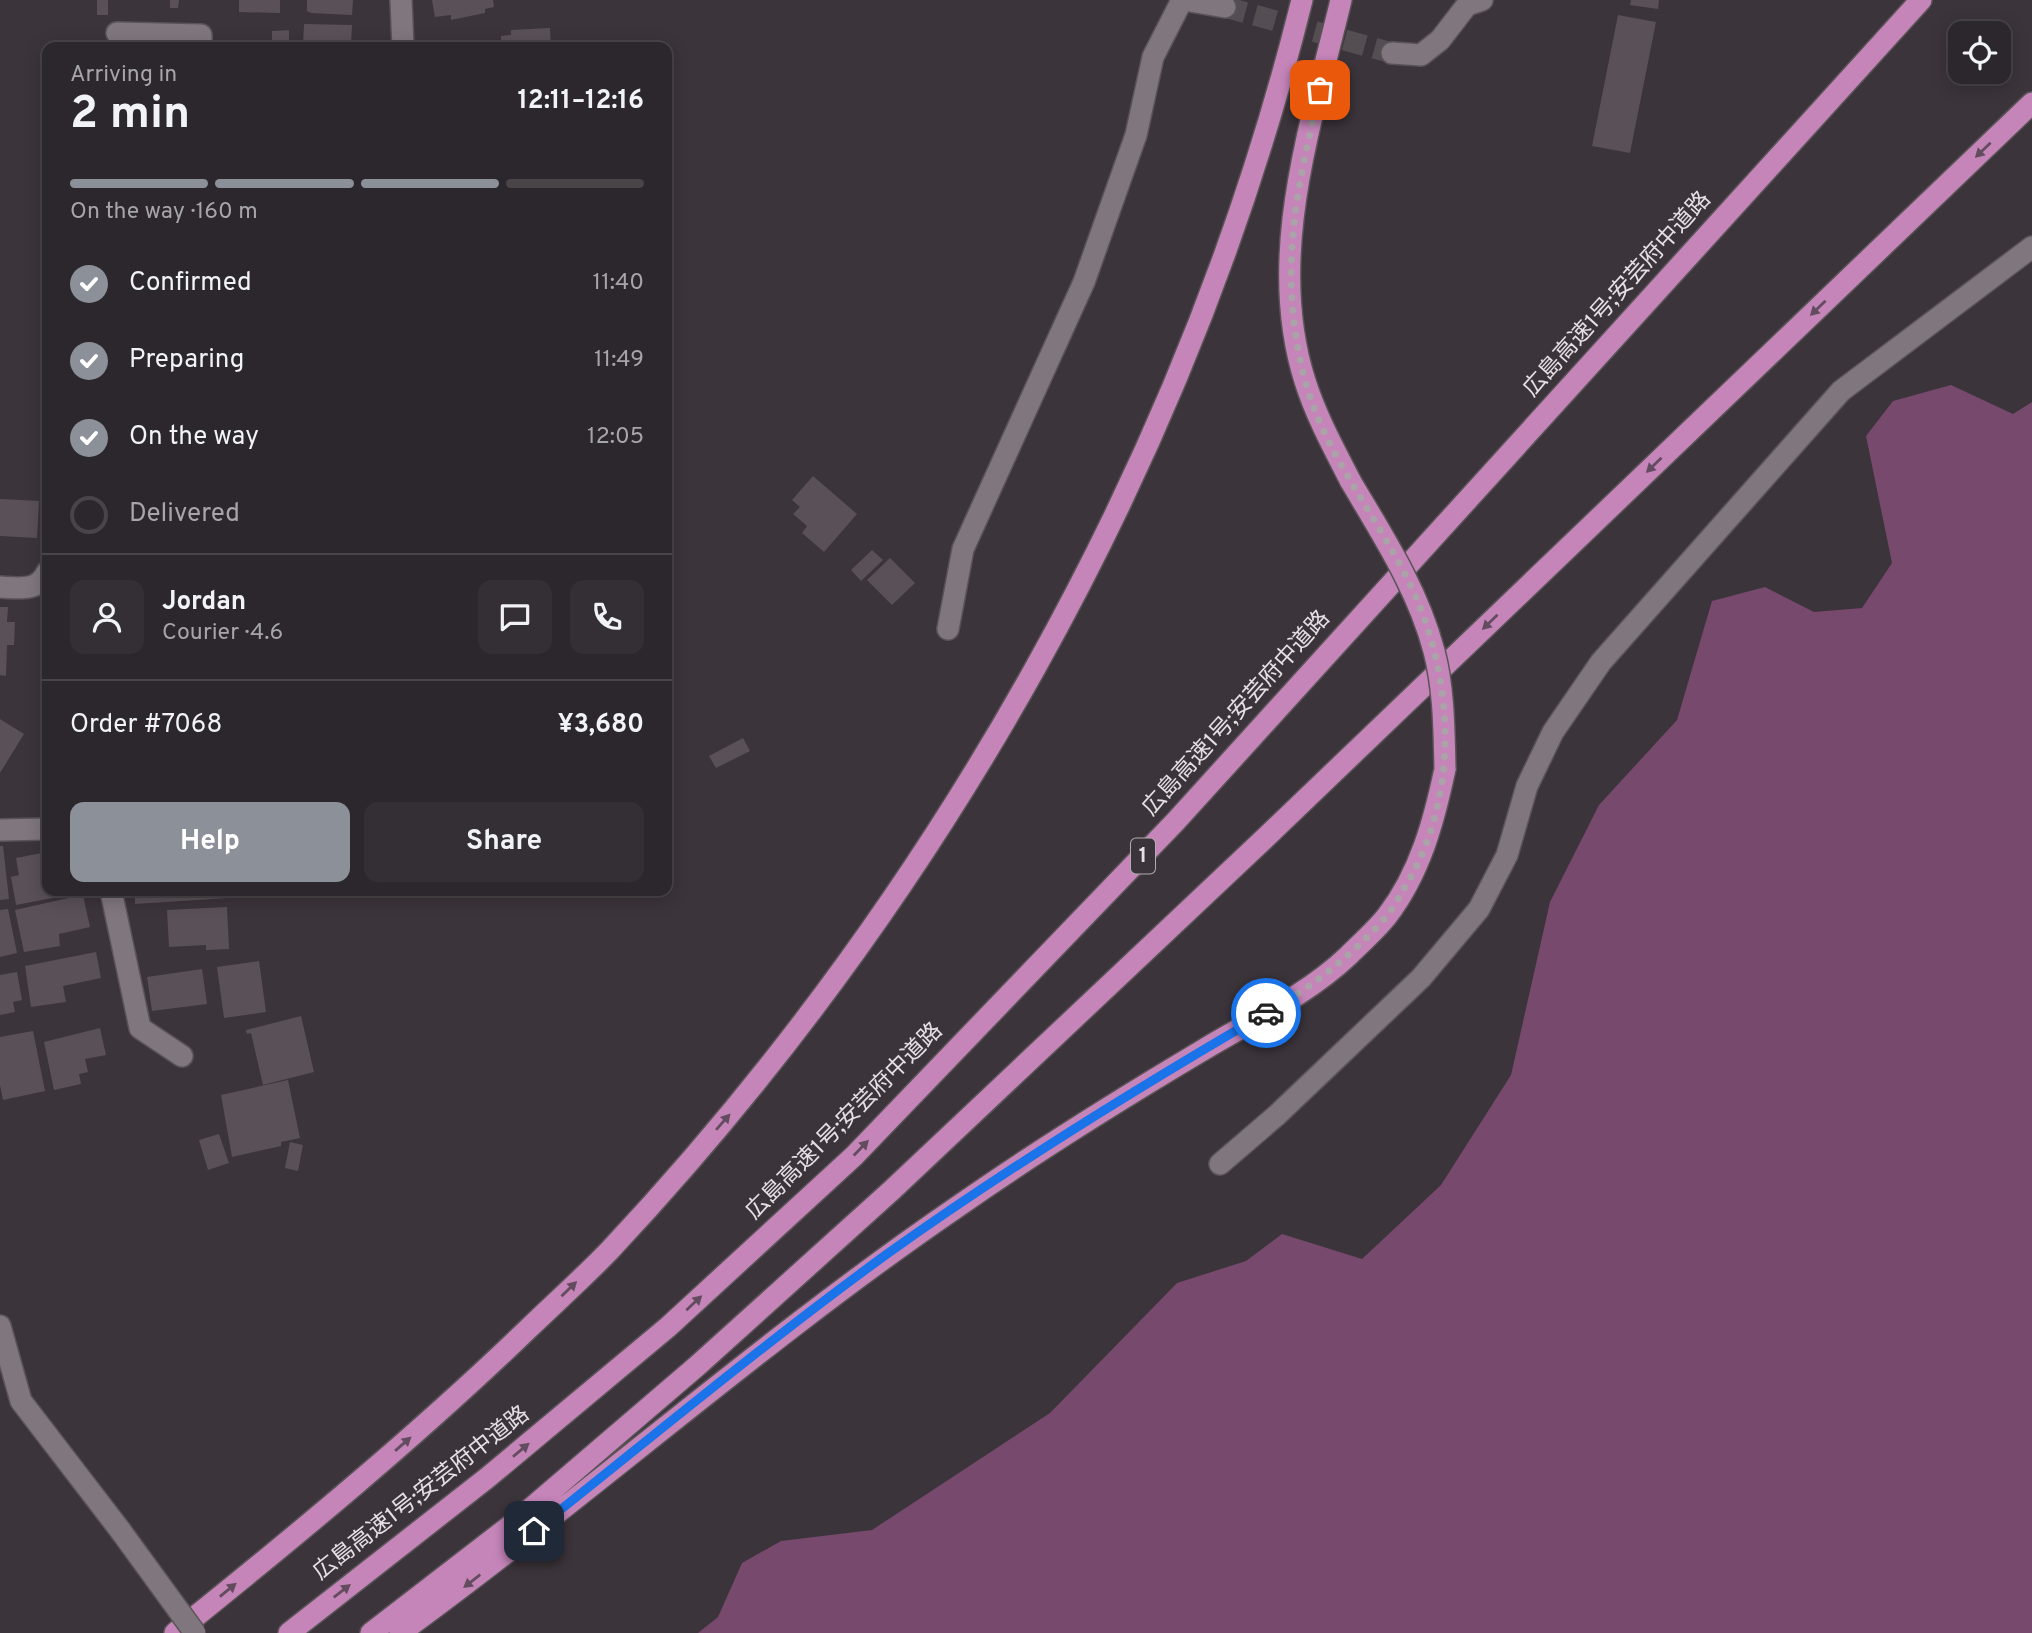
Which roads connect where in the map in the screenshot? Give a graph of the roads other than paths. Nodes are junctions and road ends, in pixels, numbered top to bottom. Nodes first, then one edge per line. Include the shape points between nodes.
1 (401, 0) edge
2 (1183, 0) edge
3 (1302, 0) edge
4 (1341, 0) edge
5 (1482, 0) edge
6 (1921, 0) edge
7 (1225, 7) dead end
8 (117, 33) dead end
9 (201, 42) edge
10 (403, 42) edge
11 (1392, 53) tunnel mouth
12 (2032, 103) edge
13 (2032, 247) edge
14 (42, 581) edge
15 (0, 587) edge
16 (948, 629) dead end
17 (0, 830) edge
18 (42, 830) edge
19 (112, 896) edge
20 (182, 1056) dead end
21 (1220, 1164) dead end
22 (0, 1326) edge
23 (175, 1633) edge
24 (195, 1633) edge
25 (289, 1633) edge
26 (371, 1633) edge
27 (400, 1633) edge

1 - 10 street
2 - 7 street
2 - 16 street via 1153,57 1136,135 1084,282 963,549
23 -> 3 highway via 325,1512 465,1390 608,1252 729,1116 839,972 944,820 1030,676 1109,530 1183,364 1241,209 1281,86
4 -> 27 highway, bridge via 1296,194 1289,264 1292,320 1304,379 1325,432 1416,597 1434,652 1444,711 1445,769 1434,820 1416,868 1387,916 1345,959 1284,1003 1024,1160 887,1254 470,1583
5 - 11 street via 1467,5 1440,40 1421,55
25 -> 6 highway, 広島高速1号;安芸府中道路 / 1 via 487,1478 668,1327 853,1156 1176,821
8 - 9 street via 201,35
12 -> 26 highway via 892,1190 525,1513
13 - 21 street via 1840,391 1601,662 1553,732 1527,786 1507,855 1479,909 1421,978
14 - 15 street via 29,589
17 - 18 street
19 - 20 street via 140,1028
22 - 24 street, bridge via 21,1401

